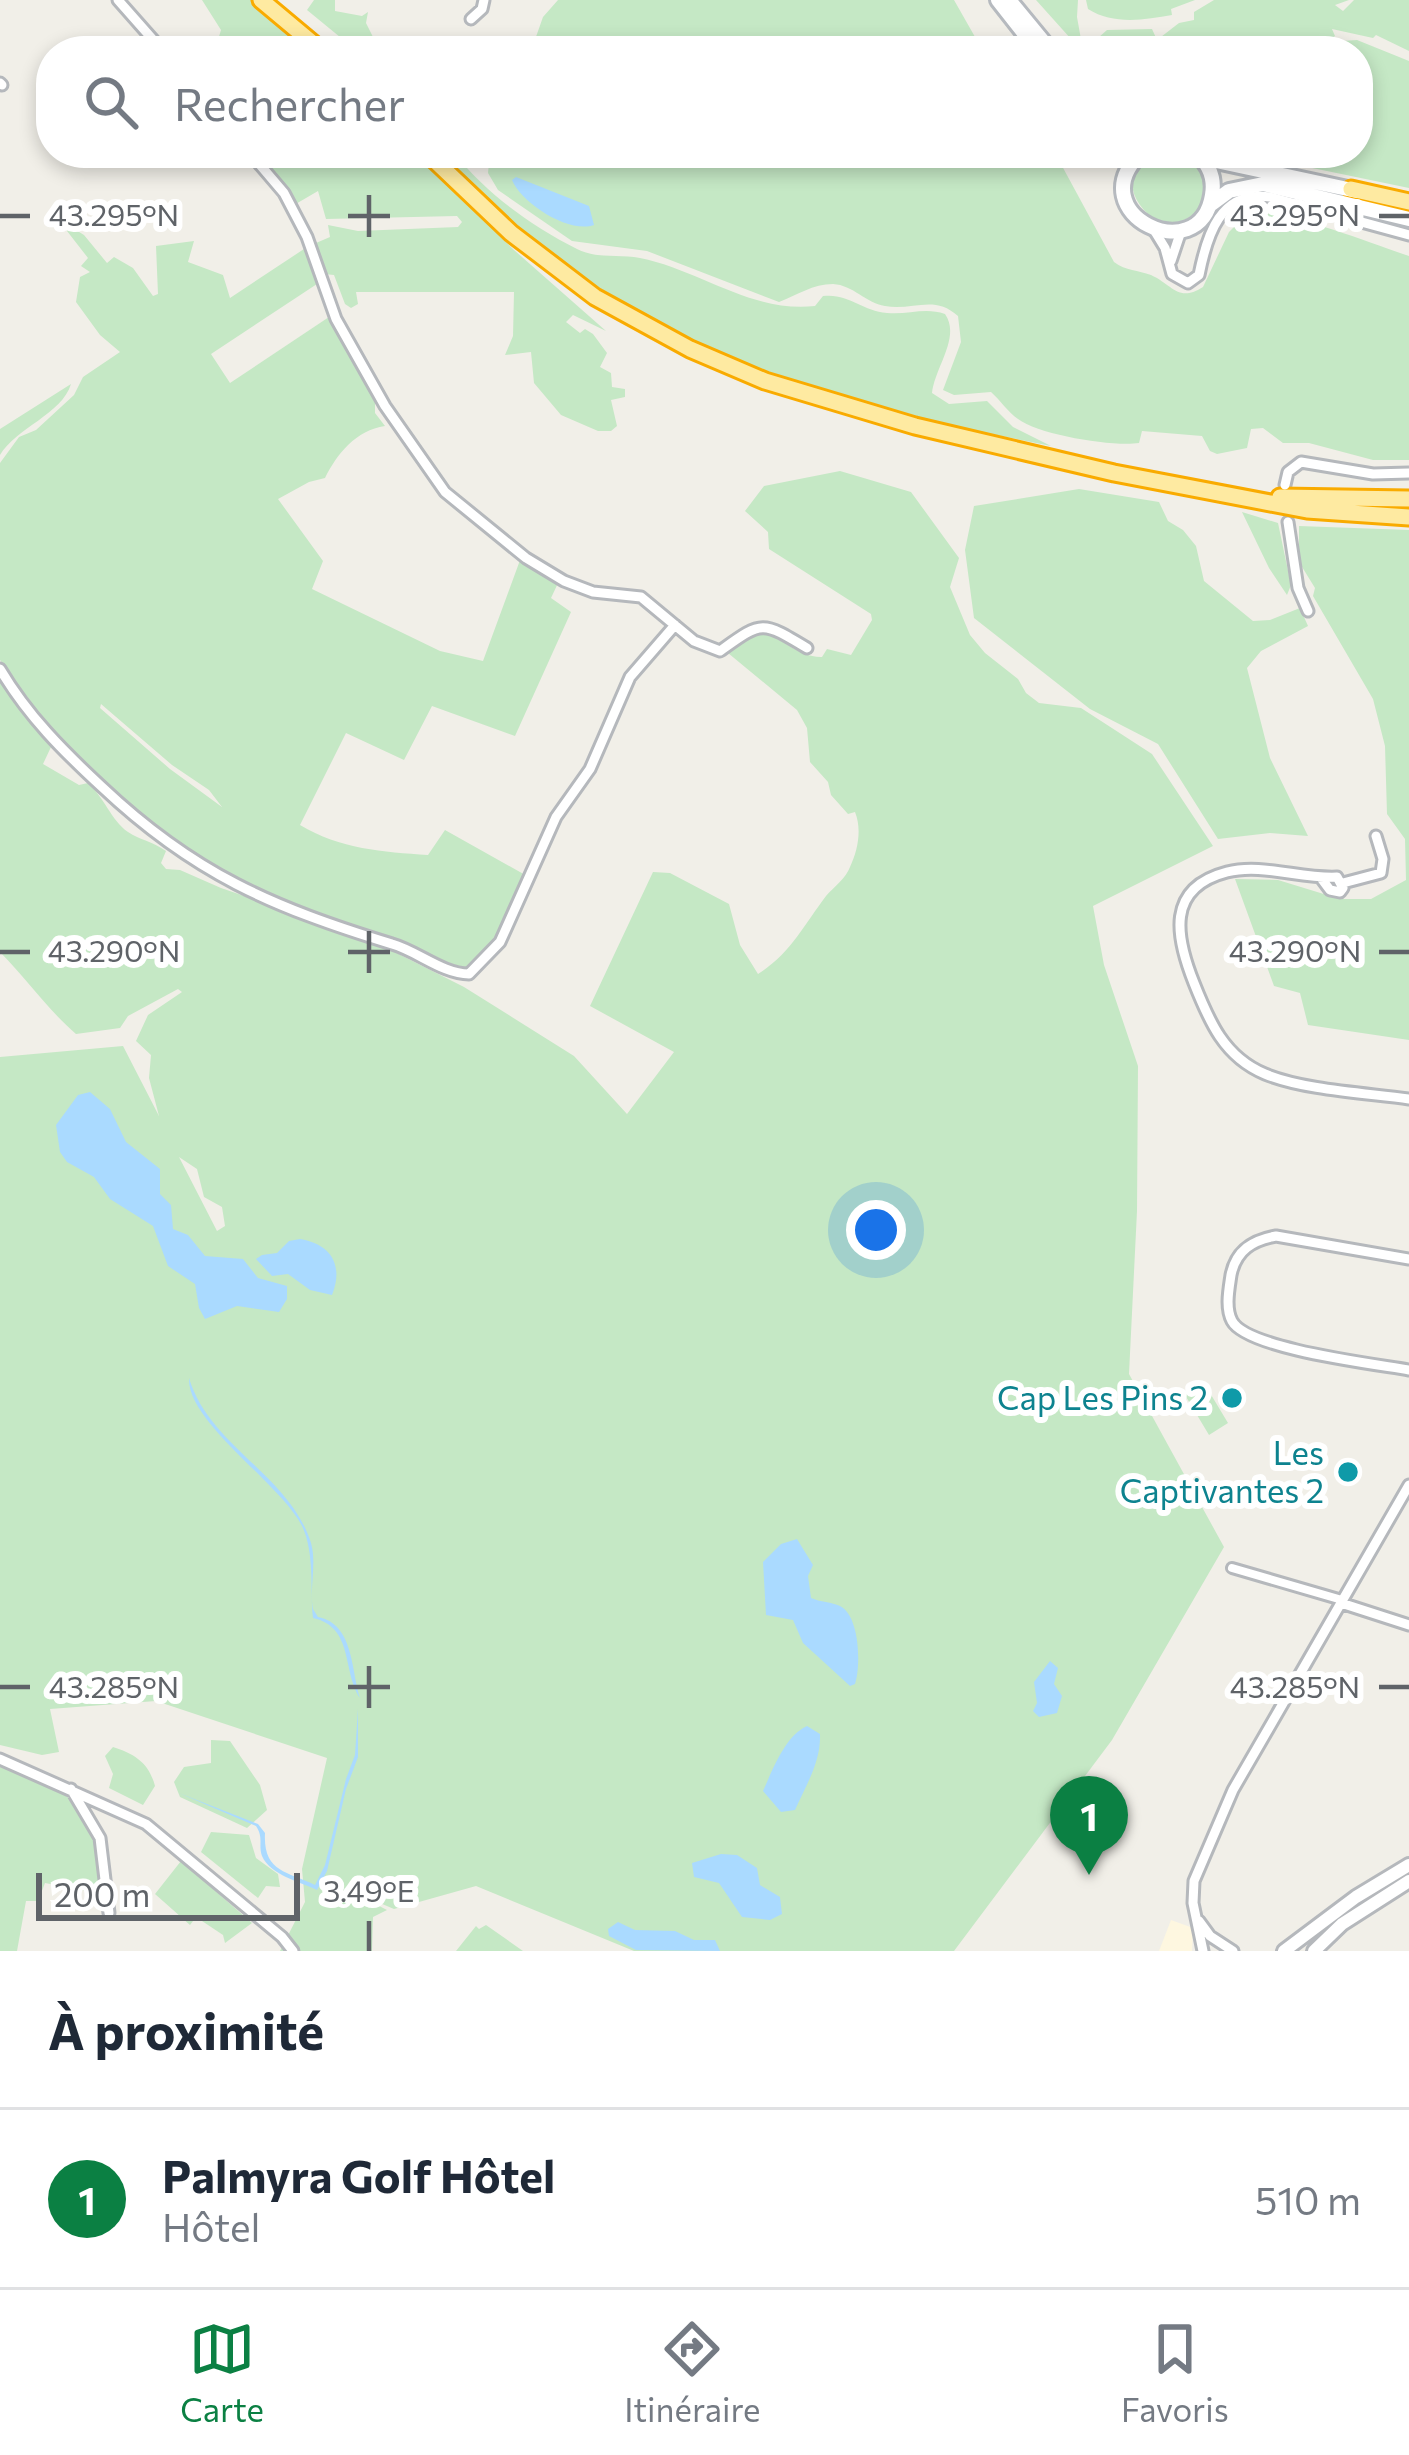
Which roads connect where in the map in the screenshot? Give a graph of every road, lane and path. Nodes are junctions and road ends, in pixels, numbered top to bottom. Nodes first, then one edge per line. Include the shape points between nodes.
1 (118, 0) edge
2 (261, 0) edge
3 (484, 0) edge
4 (998, 0) edge
5 (1009, 0) edge
6 (471, 19) dead end
7 (150, 36) edge
8 (304, 36) edge
9 (1026, 36) edge
10 (1039, 36) edge
11 (263, 168) edge
12 (443, 168) edge
13 (1205, 168) edge
14 (1255, 168) edge
15 (1127, 170) edge
16 (1351, 190) joint
17 (1409, 203) edge
18 (1210, 206) junction
19 (1409, 219) edge
20 (1154, 230) junction
21 (1181, 231) junction
22 (1409, 235) edge
23 (1171, 266) junction
24 (1409, 473) edge
25 (1285, 484) dead end
26 (1233, 496) junction
27 (1409, 499) edge
28 (1409, 515) edge
29 (1288, 522) dead end
30 (1308, 611) dead end
31 (675, 625) junction
32 (807, 648) dead end
33 (0, 669) edge
34 (1376, 836) dead end
35 (1409, 1099) edge
36 (1409, 1259) edge
37 (1409, 1370) edge
38 (1409, 1485) edge
39 (1232, 1568) dead end
40 (1342, 1602) junction
41 (1409, 1625) edge
42 (0, 1759) edge
43 (71, 1789) junction
44 (1409, 1865) edge
45 (1409, 1880) edge
46 (109, 1913) dead end
47 (1196, 1916) junction
48 (293, 1951) edge
49 (1203, 1951) edge
50 (1232, 1951) edge
51 (1285, 1951) edge
52 (1314, 1951) edge

1 - 7 street
2 - 8 highway
3 - 6 street
4 - 9 main road
5 - 10 main road
11 - 31 street via 307,237 336,319 445,492 564,581 641,597
12 - 26 highway via 595,297 727,366 915,426
13 - 18 main road via 1214,188
14 - 16 main road
15 - 20 main road via 1127,204
16 - 17 highway
18 - 19 main road via 1242,185 1263,184
18 - 21 main road
20 - 21 main road
20 - 23 street
21 - 23 street
22 - 23 street via 1248,196 1218,217 1195,280 1182,283
24 - 25 street via 1301,462
26 - 27 highway
26 - 28 highway
29 - 30 street
31 - 32 street via 712,650 756,626
31 - 33 street via 630,677 500,942 469,974 206,870 68,758
34 - 35 street via 1383,859 1376,877 1335,892 1321,878 1227,872 1196,889 1177,934 1210,1025 1241,1060 1266,1075
36 - 37 street via 1259,1239 1233,1266 1228,1306 1250,1338
38 - 40 street
39 - 40 street
40 - 41 street
40 - 47 street via 1222,1811 1194,1879
42 - 43 street
43 - 46 street via 100,1838
43 - 48 street via 166,1838
44 - 51 street
45 - 52 street
47 - 49 street
47 - 50 street

